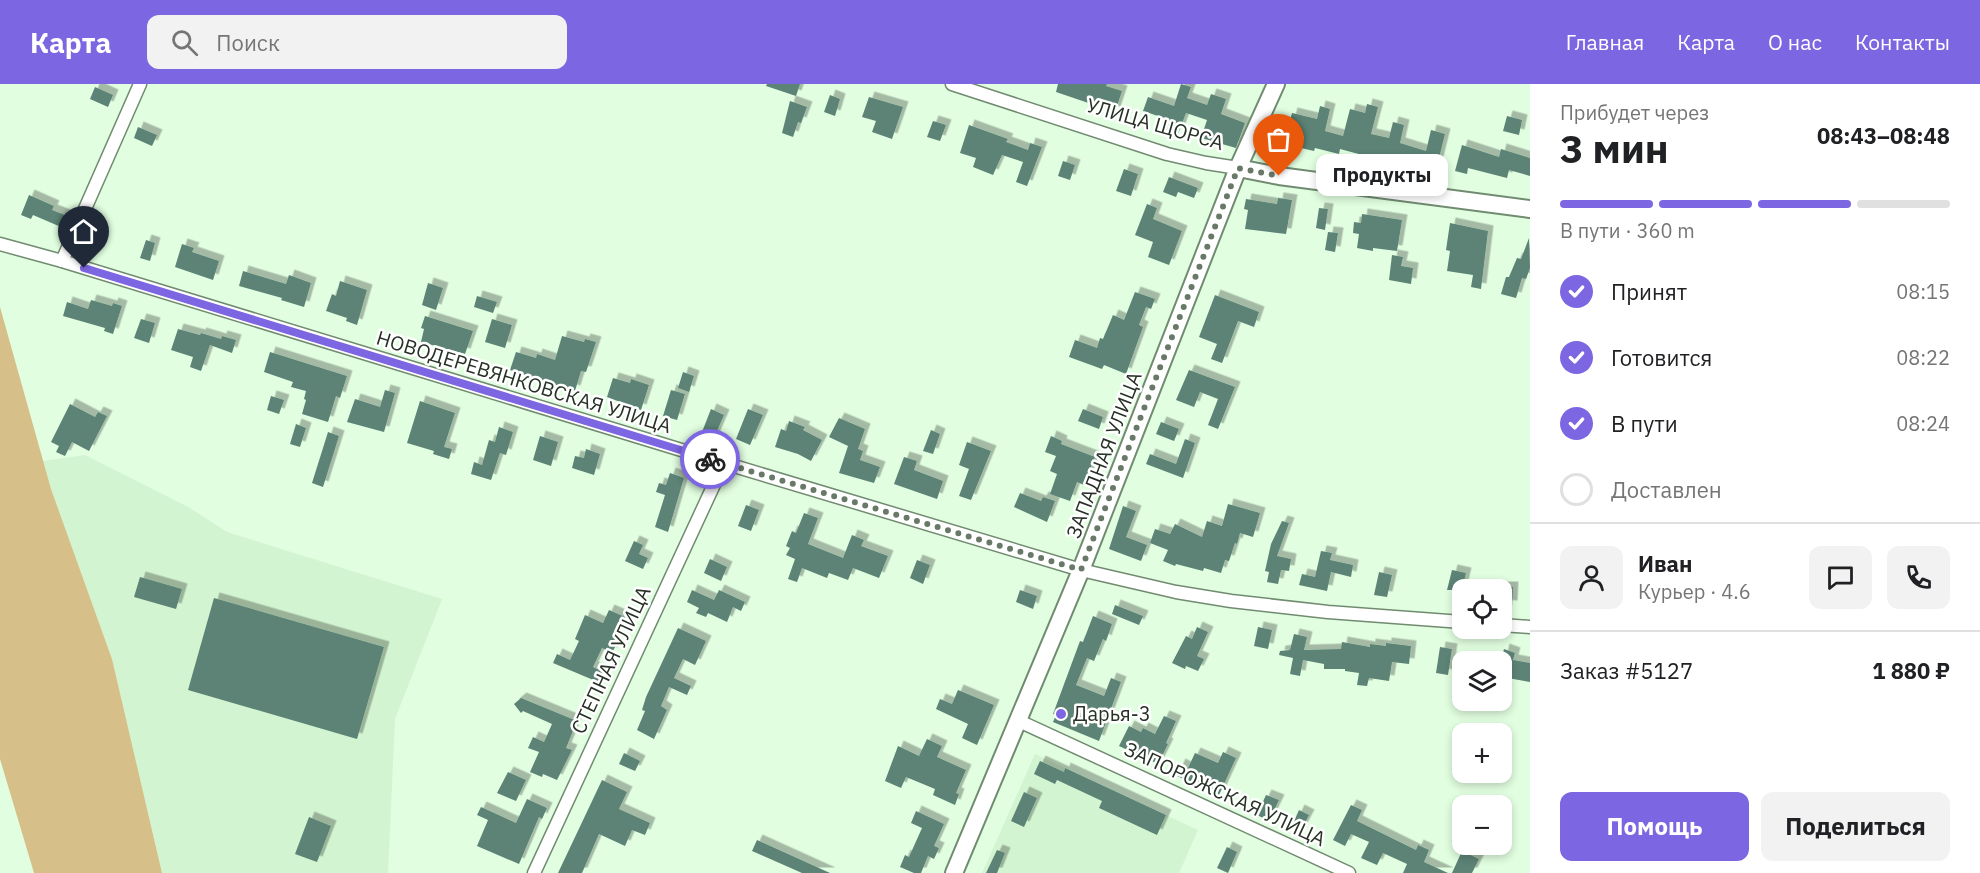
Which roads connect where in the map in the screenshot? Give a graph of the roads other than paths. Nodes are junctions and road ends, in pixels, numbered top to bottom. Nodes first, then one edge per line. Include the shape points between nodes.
1 (140, 84) edge
2 (952, 84) edge
3 (1276, 84) edge
4 (1238, 168) junction
5 (1530, 209) edge
6 (0, 244) edge
7 (62, 261) junction
8 (724, 463) junction
9 (1081, 570) junction
10 (1452, 621) edge
11 (1512, 626) edge
12 (1530, 627) edge
13 (1019, 721) junction
14 (534, 873) edge
15 (954, 873) edge
16 (1349, 873) edge

1 - 7 street
2 - 4 street, УЛИЦА ЩОРСА via 1167,154
3 - 4 main road, ЗАПАДНАЯ УЛИЦА
4 - 5 main road, УЛИЦА ЩОРСА
4 - 9 main road, ЗАПАДНАЯ УЛИЦА
6 - 7 street, НОВОДЕРЕВЯНКОВСКАЯ УЛИЦА
7 - 8 street, НОВОДЕРЕВЯНКОВСКАЯ УЛИЦА
8 - 9 street, НОВОДЕРЕВЯНКОВСКАЯ УЛИЦА
8 - 14 street, СТЕПНАЯ УЛИЦА
9 - 10 street, НОВОДЕРЕВЯНКОВСКАЯ УЛИЦА via 1231,600
9 - 13 main road, ЗАПАДНАЯ УЛИЦА
11 - 12 street
13 - 15 main road, ЗАПАДНАЯ УЛИЦА
13 - 16 street, ЗАПОРОЖСКАЯ УЛИЦА

